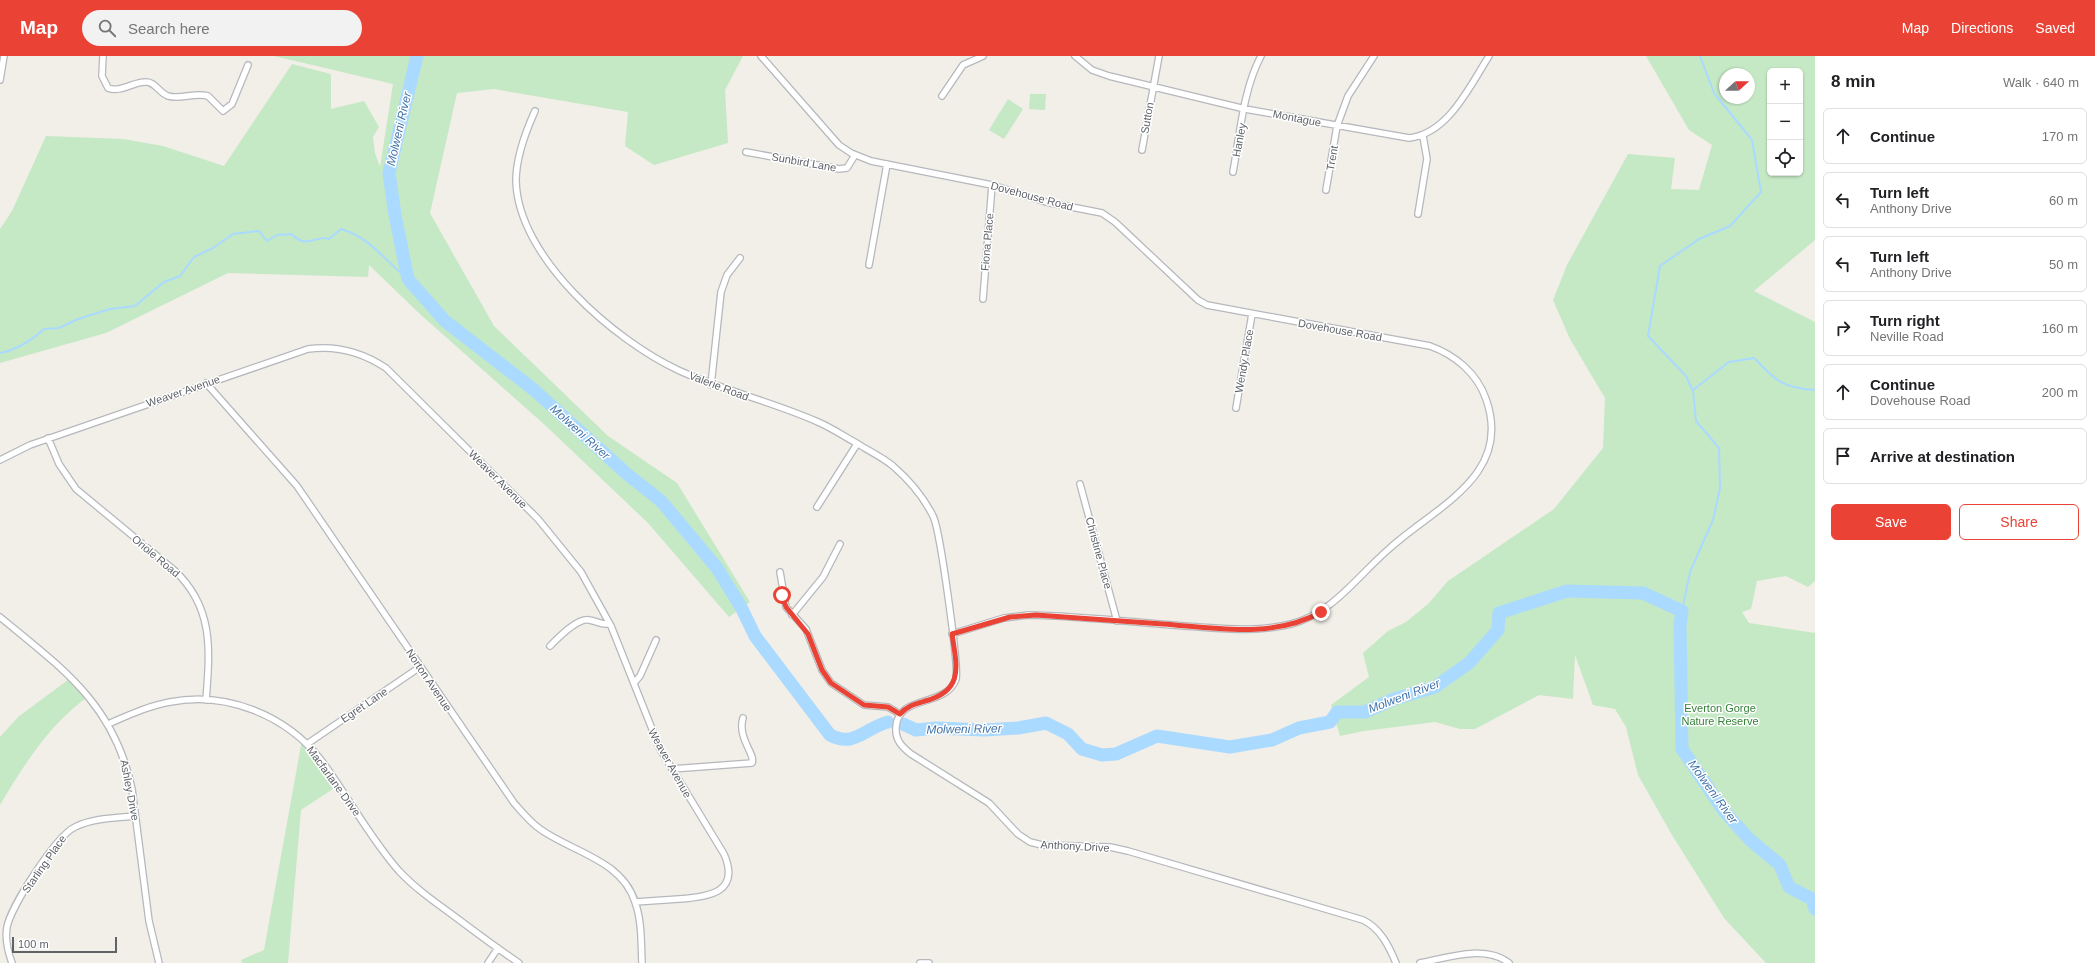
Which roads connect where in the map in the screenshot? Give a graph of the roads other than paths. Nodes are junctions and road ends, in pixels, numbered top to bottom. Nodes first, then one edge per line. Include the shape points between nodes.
1 (4, 56) edge
2 (103, 56) edge
3 (761, 56) edge
4 (983, 56) edge
5 (1075, 56) edge
6 (1159, 56) edge
7 (1262, 56) edge
8 (1374, 56) edge
9 (1489, 56) edge
10 (248, 65) dead end
11 (0, 80) edge
12 (1153, 86) junction
13 (942, 96) dead end
14 (1245, 109) junction
15 (535, 111) dead end
16 (1337, 126) junction
17 (1423, 136) junction
18 (1142, 150) dead end
19 (746, 152) dead end
20 (855, 156) junction
21 (887, 164) junction
22 (1233, 172) dead end
23 (992, 185) junction
24 (1326, 190) dead end
25 (1418, 214) dead end
26 (740, 258) dead end
27 (869, 265) dead end
28 (983, 299) dead end
29 (1252, 314) junction
30 (206, 383) junction
31 (711, 384) junction
32 (1236, 408) dead end
33 (48, 438) junction
34 (857, 444) junction
35 (0, 460) edge
36 (1080, 484) dead end
37 (817, 507) dead end
38 (840, 544) dead end
39 (780, 572) dead end
40 (792, 615) junction
41 (0, 617) edge
42 (1117, 621) junction
43 (610, 624) junction
44 (952, 634) junction
45 (656, 640) dead end
46 (550, 646) dead end
47 (420, 667) junction
48 (634, 683) junction
49 (206, 700) junction
50 (900, 714) junction
51 (742, 718) dead end
52 (108, 724) junction
53 (307, 744) junction
54 (672, 769) junction
55 (135, 816) junction
56 (635, 902) junction
57 (498, 948) junction
58 (12, 963) edge
59 (159, 963) edge
60 (488, 963) edge
61 (519, 963) edge
62 (642, 963) edge
63 (920, 963) edge
64 (929, 963) edge
65 (1396, 963) edge
66 (1420, 963) edge
67 (1509, 963) edge

1 - 11 street
2 - 10 street via 102,76 108,88 147,82 170,97 208,96 223,111 232,104
3 - 20 street, Dovehouse Road via 839,145
4 - 13 street via 963,65
5 - 12 street, Montague via 1086,67 1096,72
6 - 12 street, Sutton
7 - 14 street, Hanley via 1255,68
8 - 16 street, Trent via 1348,96
9 - 17 street, Montague via 1448,118 1435,130
12 - 14 street, Montague
12 - 18 street, Sutton
14 - 16 street, Montague
14 - 22 street, Hanley
15 - 31 street, Valerie Road via 519,153 516,180 520,208 533,240 571,289 612,328 658,359
16 - 17 street, Montague via 1395,137
16 - 24 street, Trent
17 - 25 street via 1427,159
19 - 20 street, Sunbird Lane via 842,169 849,166
20 - 21 street, Dovehouse Road
21 - 23 street, Dovehouse Road
21 - 27 street
23 - 28 street, Fiona Place
23 - 29 street, Dovehouse Road via 1040,200 1102,213 1204,304
26 - 31 street via 727,275 721,292
29 - 32 street, Wendy Place
29 - 42 street, Dovehouse Road via 1422,344 1450,355 1472,373 1487,400 1492,428 1486,459 1475,478 1458,494 1392,546 1335,601 1307,619 1283,626 1240,629
30 - 33 street, Weaver Avenue
30 - 43 street, Weaver Avenue via 308,348 348,350 374,360 394,376 538,518 581,572
30 - 47 street, Norton Avenue via 288,474
31 - 34 street, Valerie Road via 817,421
33 - 35 street, Weaver Avenue
33 - 49 street, Oriole Road via 59,464 76,489 178,574 194,595 205,620 209,638
34 - 37 street
34 - 44 street, Valerie Road via 886,461 900,473 934,517
36 - 42 street, Christine Place
38 - 40 street via 827,571
39 - 40 street via 784,604
40 - 50 street via 806,629 822,670 831,683 864,705 888,707
41 - 52 street, Ashley Drive via 72,677
42 - 44 street, Dovehouse Road via 1016,616
43 - 46 street via 584,620 561,634
43 - 48 street, Weaver Avenue
44 - 50 street via 957,669 953,685 942,694 910,706
45 - 48 street via 640,676
47 - 53 street, Egret Lane
47 - 56 street, Norton Avenue via 505,791 527,817 540,829 609,867 626,885
48 - 54 street, Weaver Avenue via 651,730
49 - 52 street, Macfarlane Drive via 186,699 160,704
49 - 53 street, Macfarlane Drive via 226,702 257,711 282,724
50 - 65 street, Anthony Drive via 896,728 897,739 901,745 911,754 989,803 1018,834 1030,842 1128,851 1363,920 1374,926
51 - 54 street via 741,733 753,758 752,763
52 - 55 street, Ashley Drive via 128,772
53 - 57 street, Macfarlane Drive via 400,871 417,888
54 - 56 street, Weaver Avenue via 724,854 728,864 728,879 720,891 707,896
55 - 58 street, Starling Place via 85,823 59,839 10,916 6,935
55 - 59 street, Ashley Drive via 149,921
56 - 62 street, Norton Avenue via 639,916
57 - 60 street
57 - 61 street, Macfarlane Drive
63 - 64 street
66 - 67 street via 1461,954 1488,955

